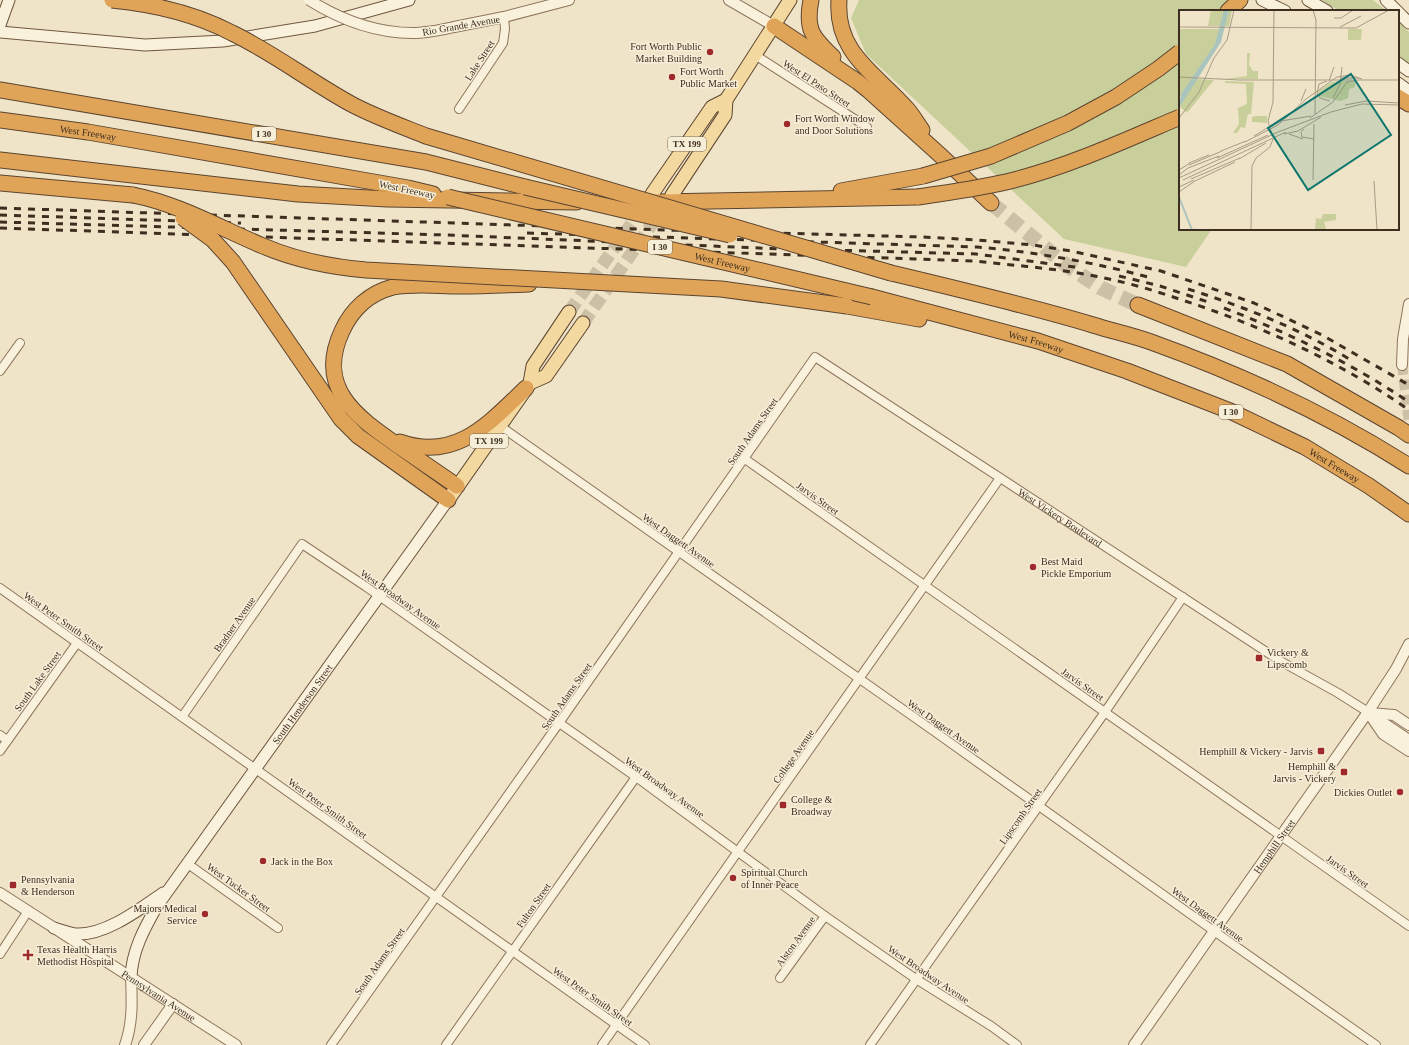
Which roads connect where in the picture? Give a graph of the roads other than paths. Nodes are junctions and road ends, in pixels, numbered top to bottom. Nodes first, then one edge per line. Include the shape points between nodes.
1 (112, 0) edge
2 (309, 0) edge
3 (409, 0) edge
4 (569, 0) edge
5 (729, 0) edge
6 (790, 0) edge
7 (811, 0) edge
8 (839, 0) edge
9 (1240, 0) edge
10 (1255, 0) edge
11 (1262, 0) edge
12 (1308, 0) edge
13 (1386, 0) edge
14 (7, 4) edge
15 (1229, 10) edge
16 (1270, 10) edge
17 (1283, 10) edge
18 (1325, 10) edge
19 (1397, 10) edge
20 (1399, 12) edge
21 (504, 17) junction
22 (1409, 23) edge
23 (0, 25) edge
24 (774, 26) junction
25 (0, 32) edge
26 (1179, 53) edge
27 (755, 55) junction
28 (1399, 64) edge
29 (1409, 72) edge
30 (858, 82) junction
31 (1399, 84) edge
32 (0, 90) edge
33 (1409, 91) edge
34 (1399, 94) edge
35 (1399, 98) edge
36 (726, 100) junction
37 (1409, 101) edge
38 (1409, 104) edge
39 (459, 109) dead end
40 (1179, 117) edge
41 (0, 120) edge
42 (867, 127) dead end
43 (940, 155) junction
44 (0, 160) edge
45 (0, 183) edge
46 (652, 194) tunnel mouth
47 (133, 195) junction
48 (672, 195) dead end
49 (791, 199) junction
50 (991, 203) tunnel mouth
51 (891, 273) junction
52 (578, 281) junction
53 (1409, 304) edge
54 (1138, 305) tunnel mouth
55 (569, 312) tunnel mouth
56 (583, 323) tunnel mouth
57 (1038, 341) junction
58 (20, 343) dead end
59 (815, 357) joint
60 (1402, 365) tunnel mouth
61 (0, 371) edge
62 (528, 386) junction
63 (500, 426) junction
64 (1409, 435) edge
65 (385, 436) junction
66 (745, 459) junction
67 (1409, 466) edge
68 (1000, 478) junction
69 (457, 486) junction
70 (448, 500) junction
71 (1409, 514) edge
72 (302, 544) joint
73 (679, 552) junction
74 (925, 586) junction
75 (0, 588) edge
76 (378, 596) junction
77 (1183, 597) junction
78 (77, 643) junction
79 (1409, 644) edge
80 (860, 678) junction
81 (1105, 712) junction
82 (1368, 712) junction
83 (182, 717) junction
84 (559, 723) junction
85 (1409, 725) edge
86 (0, 735) edge
87 (7, 740) junction
88 (1409, 740) edge
89 (0, 751) edge
90 (1409, 751) edge
91 (256, 769) junction
92 (636, 777) junction
93 (1039, 805) junction
94 (1282, 836) junction
95 (738, 852) junction
96 (188, 864) junction
97 (170, 888) junction
98 (0, 893) edge
99 (436, 897) junction
100 (28, 911) junction
101 (825, 916) junction
102 (1409, 926) edge
103 (54, 928) junction
104 (278, 928) dead end
105 (1214, 932) junction
106 (513, 952) junction
107 (0, 954) edge
108 (131, 977) junction
109 (780, 978) dead end
110 (916, 979) junction
111 (173, 1004) junction
112 (616, 1025) junction
113 (125, 1045) edge
114 (144, 1045) edge
115 (236, 1045) edge
116 (331, 1045) edge
117 (446, 1045) edge
118 (602, 1045) edge
119 (645, 1045) edge
120 (870, 1045) edge
121 (1017, 1045) edge
122 (1134, 1045) edge
123 (1376, 1045) edge

1 - 51 highway, bridge via 167,10 217,26 244,39 353,105 426,136
2 - 21 street, Rio Grande Avenue, bridge via 335,14 391,32 417,32
3 - 25 main road via 315,26 223,41 145,45
4 - 21 street, Rio Grande Avenue
5 - 24 street
6 - 24 main road, TX 199
7 - 30 highway via 809,23 813,36
8 - 43 highway via 840,27 850,48 908,110
9 - 15 highway
10 - 16 main road
11 - 17 main road
12 - 18 main road
13 - 19 main road
14 - 23 main road
20 - 22 main road
21 - 39 street, Lake Street via 502,42
24 - 27 main road, TX 199
24 - 30 highway
26 - 49 highway, bridge via 1122,93 1068,123 991,156 923,176
27 - 36 main road, TX 199
27 - 42 street, West El Paso Street
28 - 29 main road
30 - 43 highway
31 - 33 main road
32 - 51 highway, I 30, bridge via 426,162
34 - 37 main road
35 - 38 highway
36 - 46 main road, TX 199 via 712,107
36 - 48 main road, TX 199 via 725,115
40 - 49 highway, bridge via 1100,151 1016,179 977,188 918,197
41 - 57 highway, West Freeway / I 30, bridge via 88,132 408,188 872,297
43 - 50 highway
44 - 49 highway via 237,188 387,199 625,203
45 - 47 highway
47 - 52 highway, bridge via 165,203 262,245 318,263 366,270
47 - 70 highway, bridge via 183,218 213,240 241,273 349,428
51 - 67 highway, I 30 via 1049,312 1150,342 1250,381 1375,444
52 - 57 highway, bridge via 721,289 847,306
52 - 65 highway, bridge via 488,287 420,285 393,288 363,302 344,326 337,343 334,355 336,382 352,410
53 - 60 street
54 - 64 highway via 1287,364
55 - 62 main road, South Henderson Street / TX 199 via 532,366
56 - 62 main road, South Henderson Street / TX 199 via 546,376
57 - 71 highway, West Freeway / I 30 via 1127,371 1230,411 1305,448
58 - 61 street
59 - 66 street, South Adams Street
59 - 68 street, West Vickery Boulevard
62 - 63 main road, South Henderson Street / TX 199
62 - 65 highway via 484,427 455,443 438,448 426,448
63 - 69 main road, South Henderson Street / TX 199
63 - 73 street, West Daggett Avenue
65 - 69 highway
66 - 73 street, South Adams Street
66 - 74 street, Jarvis Street
68 - 74 street, College Avenue
68 - 77 street, West Vickery Boulevard
69 - 70 main road, South Henderson Street / TX 199
70 - 76 main road, South Henderson Street
72 - 76 street, West Broadway Avenue
72 - 83 street, Bradner Avenue
73 - 80 street, West Daggett Avenue
73 - 84 street, South Adams Street
74 - 80 street, College Avenue
74 - 81 street, Jarvis Street
75 - 78 street, West Peter Smith Street
76 - 84 street, West Broadway Avenue
76 - 91 main road, South Henderson Street
77 - 81 street, Lipscomb Street
77 - 82 street, West Vickery Boulevard via 1282,662
78 - 83 street, West Peter Smith Street
78 - 87 street, South Lake Street
79 - 82 street, Hemphill Street via 1389,682
80 - 93 street, West Daggett Avenue
80 - 95 street, College Avenue
81 - 93 street, Lipscomb Street
81 - 94 street, Jarvis Street
82 - 85 street, West Vickery Boulevard via 1394,715
82 - 88 street
82 - 90 street, West Vickery Boulevard via 1383,734
82 - 94 street, Hemphill Street
83 - 91 street, West Peter Smith Street
84 - 92 street, West Broadway Avenue
84 - 99 street, South Adams Street
86 - 87 street
87 - 89 street, South Lake Street
91 - 96 main road, South Henderson Street
91 - 99 street, West Peter Smith Street
92 - 95 street, West Broadway Avenue
92 - 106 street, Fulton Street
93 - 105 street, West Daggett Avenue
93 - 110 street, Lipscomb Street
94 - 102 street, Jarvis Street
94 - 105 street, Hemphill Street
95 - 101 street, West Broadway Avenue
95 - 112 street, College Avenue
96 - 97 main road, South Henderson Street
96 - 104 street, West Tucker Street
97 - 103 main road via 130,915 99,930 76,934
97 - 108 main road, South Henderson Street via 151,916 138,942
98 - 100 street, Pennsylvania Avenue
99 - 106 street, West Peter Smith Street
99 - 116 street, South Adams Street
100 - 103 street, Pennsylvania Avenue
100 - 107 street
101 - 109 street, Alston Avenue
101 - 110 street, West Broadway Avenue
103 - 108 street, Pennsylvania Avenue
105 - 122 street, Hemphill Street
105 - 123 street, West Daggett Avenue
106 - 112 street, West Peter Smith Street
106 - 117 street, Fulton Street
108 - 111 street, Pennsylvania Avenue
108 - 113 street, South Henderson Street via 132,1009
110 - 120 street, Lipscomb Street
110 - 121 street, West Broadway Avenue
111 - 114 street
111 - 115 street, Pennsylvania Avenue
112 - 118 street, College Avenue
112 - 119 street, West Peter Smith Street

